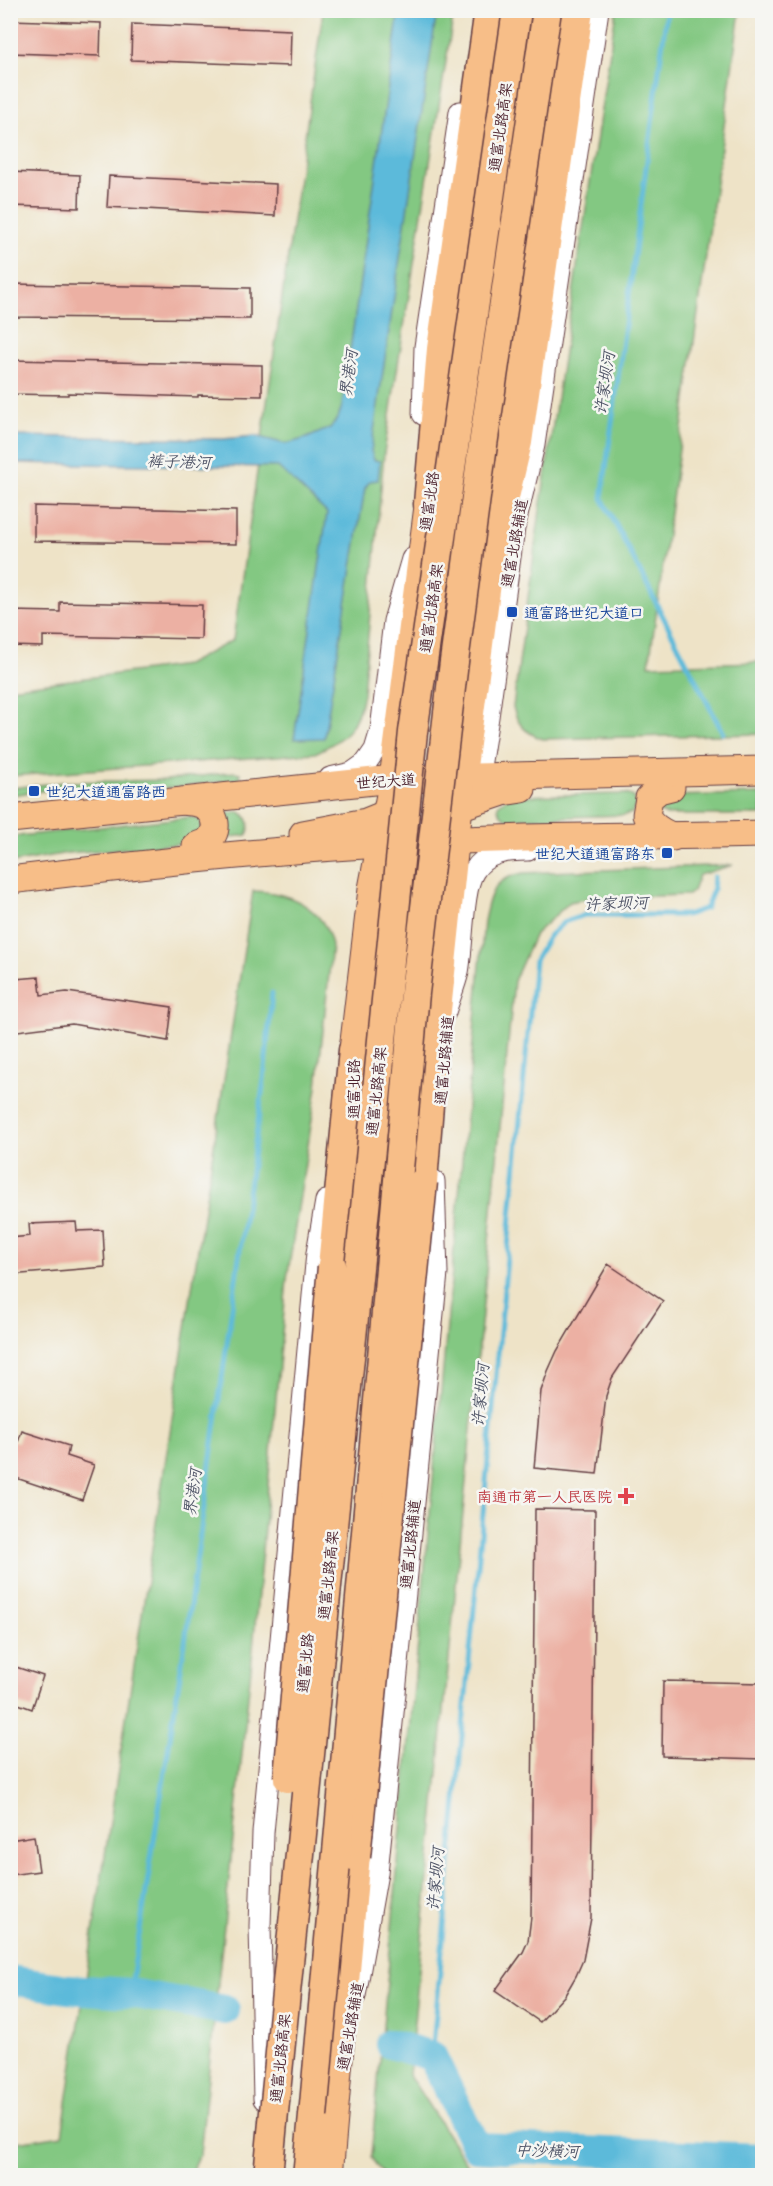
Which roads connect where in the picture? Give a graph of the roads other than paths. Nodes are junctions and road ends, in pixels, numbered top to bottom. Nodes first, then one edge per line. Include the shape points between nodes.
1 (476, 10) edge
2 (489, 10) edge
3 (506, 10) edge
4 (517, 10) edge
5 (547, 10) edge
6 (562, 10) edge
7 (579, 10) edge
8 (598, 10) edge
9 (428, 504) junction
10 (491, 556) junction
11 (409, 569) junction
12 (488, 651) junction
13 (479, 717) junction
14 (762, 770) edge
15 (434, 778) junction
16 (386, 780) junction
17 (762, 786) edge
18 (671, 787) junction
19 (468, 791) junction
20 (180, 801) junction
21 (142, 804) junction
22 (10, 819) edge
23 (382, 833) junction
24 (762, 834) edge
25 (664, 837) junction
26 (461, 840) junction
27 (196, 846) junction
28 (10, 873) edge
29 (10, 879) edge
30 (367, 890) junction
31 (361, 942) junction
32 (449, 1000) junction
33 (353, 1050) junction
34 (433, 1053) junction
35 (428, 1177) junction
36 (324, 2115) junction
37 (269, 2116) junction
38 (258, 2175) edge
39 (268, 2175) edge
40 (307, 2175) edge
41 (329, 2175) edge

1 - 11 street via 425,347 418,502
2 - 9 highway via 441,349
3 - 9 main road, 通富北路
4 - 37 highway, 通富北路高架, bridge via 412,743
5 - 36 highway, 通富北路高架, bridge via 460,615 415,993
6 - 10 main road via 490,493
7 - 10 highway via 518,442
8 - 12 street, 通富北路辅道 via 534,445
9 - 11 street
9 - 16 main road, 通富北路
10 - 12 main road
11 - 16 street
11 - 21 street via 394,621 381,730 366,763 338,777 227,789
12 - 13 main road
12 - 13 main road
13 - 15 main road
13 - 19 main road
14 - 19 main road, 世纪大道
15 - 16 main road, 世纪大道
15 - 19 main road, 世纪大道
15 - 23 main road via 397,810
16 - 20 main road, 世纪大道
16 - 23 main road, 通富北路
17 - 18 main road
18 - 19 main road
18 - 25 main road via 649,798 646,815
19 - 23 main road via 410,832
19 - 26 main road
20 - 21 main road, 世纪大道
20 - 27 main road via 199,803 215,819 215,831
21 - 22 main road, 世纪大道
23 - 26 main road
23 - 27 main road via 326,831
23 - 29 main road
23 - 30 main road, 通富北路
24 - 25 main road
25 - 26 main road
25 - 32 street via 591,849 512,850 496,853 484,861 473,872 468,889 458,971
26 - 32 street, 通富北路辅道
26 - 34 main road
27 - 28 main road via 73,859
30 - 31 main road, 通富北路
30 - 31 main road
31 - 33 main road, 通富北路
31 - 37 street via 317,1253 262,1833 260,1926
32 - 34 street
32 - 35 street, 通富北路辅道
33 - 37 main road, 通富北路 via 354,1125
33 - 37 highway, bridge via 276,1925 268,2040
34 - 35 highway
34 - 36 main road via 414,1143
35 - 36 highway, bridge via 343,1986
36 - 40 highway, 通富北路高架
36 - 41 main road
37 - 38 main road, 通富北路
37 - 39 highway, 通富北路高架

